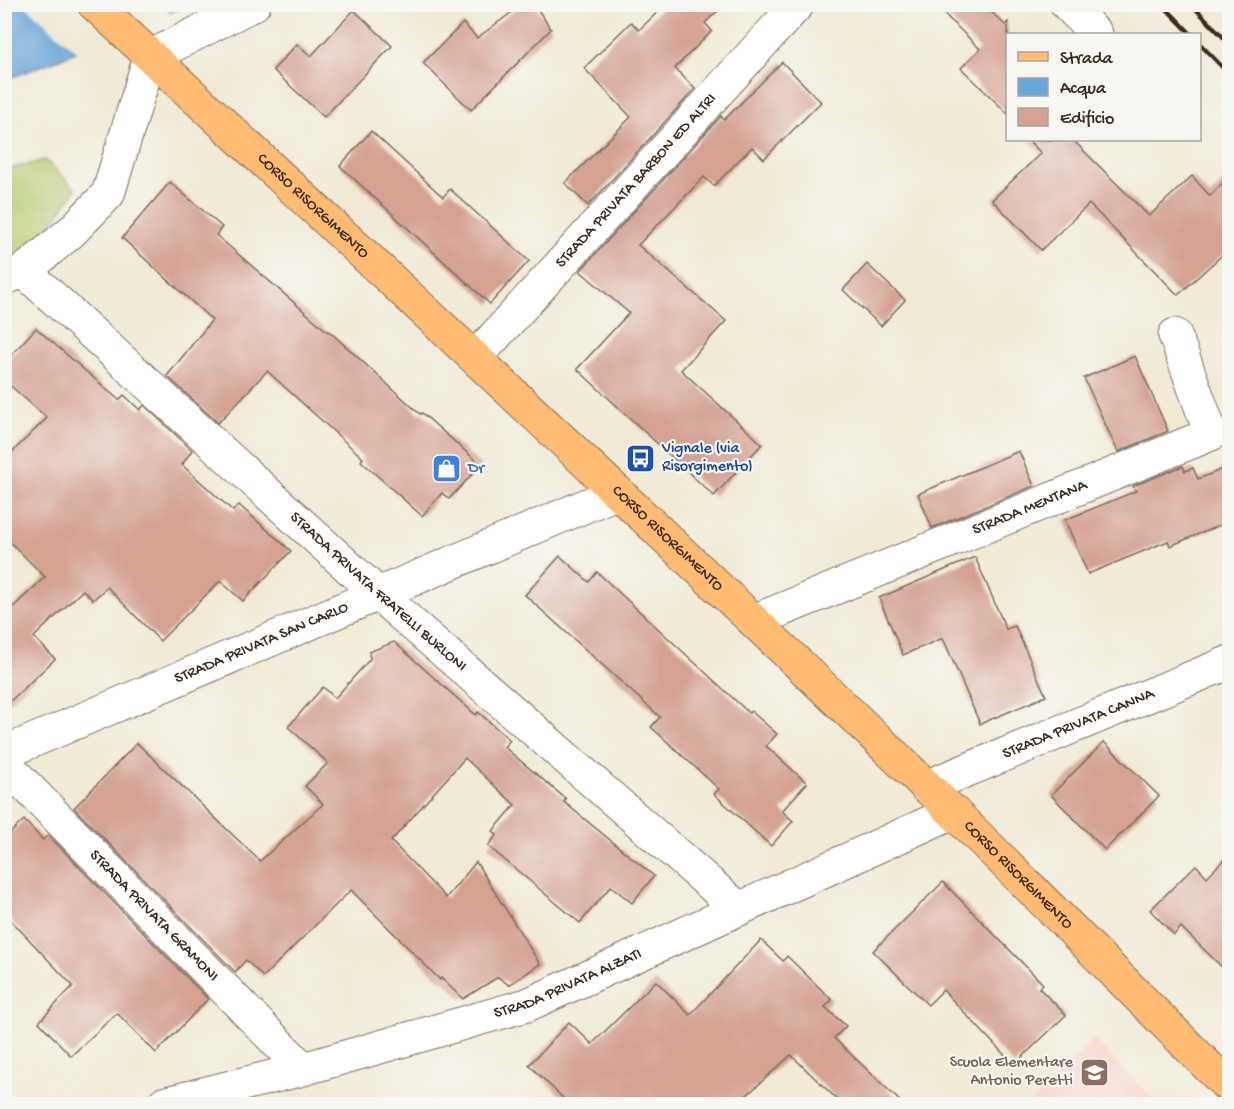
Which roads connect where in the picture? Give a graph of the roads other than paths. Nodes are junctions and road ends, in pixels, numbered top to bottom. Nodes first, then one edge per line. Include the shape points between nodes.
1 (94, 4) edge
2 (254, 4) edge
3 (798, 4) edge
4 (1067, 4) edge
5 (1095, 33) edge
6 (143, 50) junction
7 (14, 275) edge
8 (1175, 335) dead end
9 (476, 357) junction
10 (618, 492) junction
11 (378, 594) junction
12 (754, 621) junction
13 (1230, 662) edge
14 (4, 753) edge
15 (4, 763) edge
16 (926, 787) junction
17 (953, 812) junction
18 (739, 909) junction
19 (303, 1069) junction
20 (1230, 1088) edge
21 (163, 1104) edge

1 - 6 main road, CORSO RISORGIMENTO
2 - 6 street
3 - 9 street, STRADA PRIVATA BARBON ED ALTRI
4 - 5 street
6 - 7 street via 108,194 71,232
6 - 9 main road, CORSO RISORGIMENTO
7 - 11 street, STRADA PRIVATA FRATELLI BURLONI
8 - 12 street, STRADA MENTANA via 1211,434
9 - 10 main road, CORSO RISORGIMENTO
10 - 11 street, STRADA PRIVATA SAN CARLO
10 - 12 main road, CORSO RISORGIMENTO
11 - 14 street, STRADA PRIVATA SAN CARLO
11 - 18 street, STRADA PRIVATA FRATELLI BURLONI
12 - 16 main road, CORSO RISORGIMENTO
13 - 16 street, STRADA PRIVATA CANNA
15 - 19 street, STRADA PRIVATA GRAMONI
16 - 17 main road, CORSO RISORGIMENTO
17 - 18 street, STRADA PRIVATA ALZATI
17 - 20 main road, CORSO RISORGIMENTO
18 - 19 street, STRADA PRIVATA ALZATI via 527,1005
19 - 21 street, STRADA PRIVATA ALZATI

